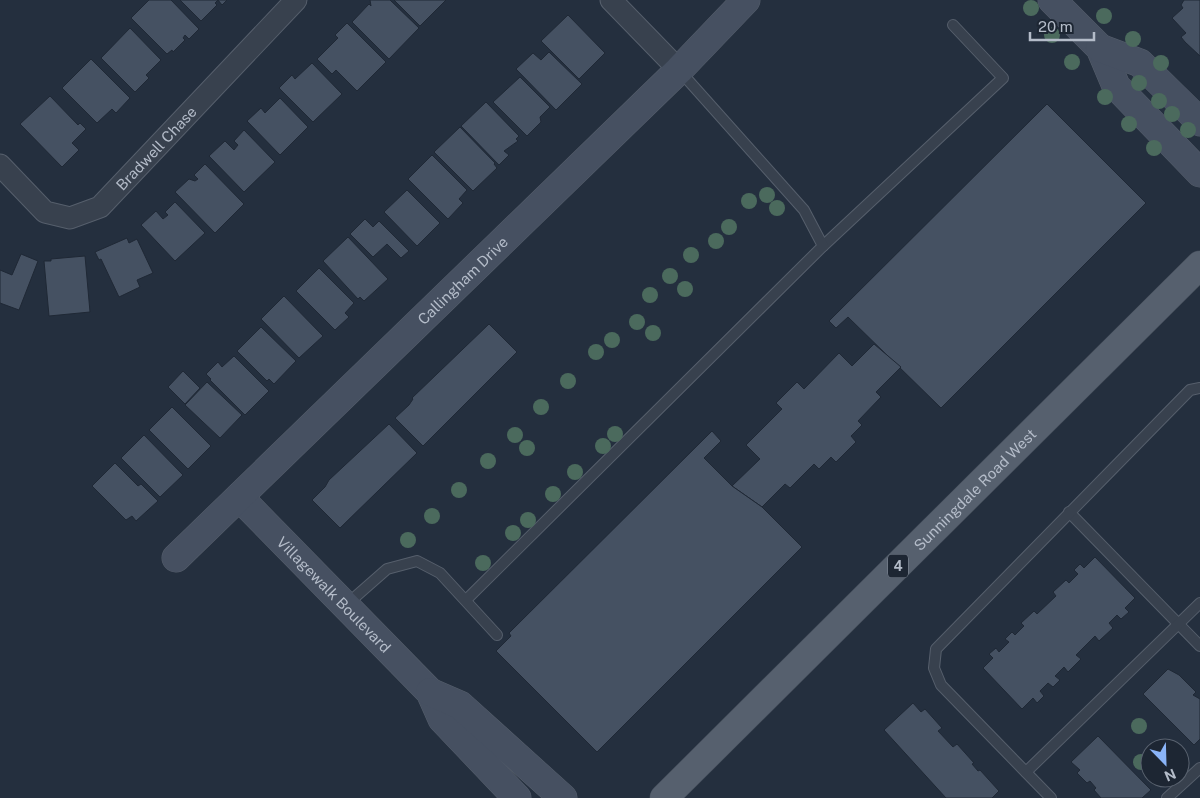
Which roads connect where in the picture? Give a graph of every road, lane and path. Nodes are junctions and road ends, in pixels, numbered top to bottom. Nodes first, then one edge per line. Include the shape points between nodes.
1 (296, 0) edge
2 (611, 0) edge
3 (746, 0) edge
4 (1052, 0) edge
5 (953, 25) dead end
6 (1100, 48) junction
7 (679, 70) junction
8 (1200, 122) edge
9 (0, 165) edge
10 (1200, 172) edge
11 (823, 246) junction
12 (1200, 265) edge
13 (1200, 388) edge
14 (239, 497) junction
15 (1068, 512) junction
16 (176, 558) dead end
17 (466, 600) junction
18 (1200, 603) edge
19 (346, 606) junction
20 (1178, 624) junction
21 (497, 635) dead end
22 (1200, 646) edge
23 (430, 692) junction
24 (1200, 768) edge
25 (1026, 772) junction
26 (517, 798) edge
27 (563, 798) edge
28 (664, 798) edge
29 (1051, 798) edge
30 (1166, 798) edge

1 - 9 street, Bradwell Chase via 100,207 70,218 45,212
2 - 7 street
3 - 7 street, Callingham Drive
4 - 6 street
5 - 11 lane via 1004,78
6 - 8 street via 1140,63
6 - 10 street via 1116,86
7 - 11 lane via 804,210
7 - 14 street, Callingham Drive
11 - 17 lane
12 - 28 main road, Sunningdale Road West / 4
13 - 15 lane via 1190,390
14 - 16 street, Callingham Drive
14 - 19 street, Villagewalk Boulevard
15 - 20 lane
15 - 25 lane via 936,648 934,668 941,685
17 - 19 lane via 440,573 417,561 387,569
17 - 21 lane
18 - 20 lane
19 - 23 street, Villagewalk Boulevard
20 - 22 lane
20 - 25 lane
23 - 26 street, Villagewalk Boulevard via 442,719
23 - 27 street, Villagewalk Boulevard via 460,705
24 - 30 lane
25 - 29 lane

